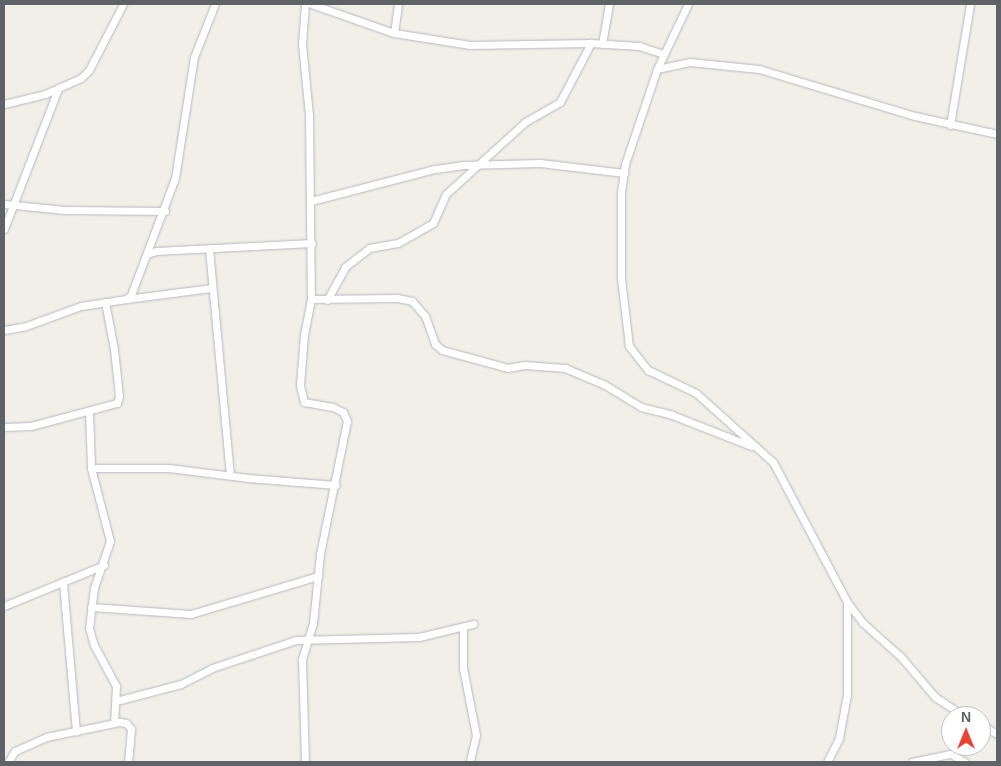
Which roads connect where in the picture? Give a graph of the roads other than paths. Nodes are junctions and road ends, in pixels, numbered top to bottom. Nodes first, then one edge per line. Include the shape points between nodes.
1 (123, 4) edge
2 (215, 4) edge
3 (305, 4) edge
4 (311, 4) edge
5 (398, 4) edge
6 (609, 4) edge
7 (688, 4) edge
8 (970, 4) edge
9 (394, 33) junction
10 (590, 43) junction
11 (602, 44) junction
12 (663, 54) junction
13 (657, 69) junction
14 (58, 89) junction
15 (4, 104) edge
16 (950, 125) junction
17 (997, 134) edge
18 (480, 165) junction
19 (624, 173) junction
20 (311, 202) junction
21 (8, 205) edge
22 (165, 211) junction
23 (4, 229) edge
24 (312, 244) junction
25 (209, 249) junction
26 (147, 254) junction
27 (211, 288) junction
28 (311, 299) junction
29 (126, 300) junction
30 (327, 300) junction
31 (105, 302) junction
32 (4, 330) edge
33 (89, 410) junction
34 (4, 427) edge
35 (757, 448) junction
36 (91, 468) junction
37 (230, 475) junction
38 (336, 484) junction
39 (104, 565) junction
40 (318, 576) junction
41 (63, 583) junction
42 (846, 602) junction
43 (4, 606) edge
44 (91, 607) junction
45 (473, 624) dead end
46 (462, 627) junction
47 (306, 638) junction
48 (116, 701) junction
49 (949, 706) edge
50 (114, 723) junction
51 (76, 731) junction
52 (8, 762) edge
53 (128, 762) edge
54 (305, 762) edge
55 (470, 762) edge
56 (827, 762) edge
57 (912, 762) edge
58 (965, 762) edge

1 - 14 street via 89,70 81,78
2 - 22 street via 196,51 177,172
3 - 20 street via 302,44 309,115
4 - 9 street
5 - 9 street
6 - 11 street
7 - 12 street
8 - 16 street
9 - 10 street via 470,45
10 - 11 street
10 - 18 street via 560,102 525,122
11 - 12 street via 646,47
12 - 13 street
13 - 16 street via 690,62 759,69
13 - 19 street
14 - 15 street
14 - 21 street
16 - 17 street
18 - 19 street via 540,163
18 - 20 street via 435,169
18 - 30 street via 446,194 433,223 398,243 369,248 345,267
19 - 35 street via 621,278 628,346 648,370 696,393
20 - 24 street
21 - 22 street
21 - 23 street
22 - 26 street
24 - 25 street
24 - 28 street
25 - 26 street via 156,250
25 - 27 street
26 - 29 street via 135,287
27 - 29 street
27 - 37 street
28 - 30 street
28 - 38 street via 304,335 301,396 306,404 334,406 343,412 347,421
29 - 31 street
30 - 35 street via 397,298 412,301 425,316 435,344 442,350 508,368 524,365 565,368 604,385 641,407 672,415
31 - 32 street
31 - 33 street via 119,396 115,404
33 - 34 street via 31,426
33 - 36 street
35 - 42 street via 780,471 818,553
36 - 37 street via 169,468
36 - 39 street via 109,530 110,541
37 - 38 street
38 - 40 street
39 - 41 street
39 - 44 street via 94,588
40 - 44 street via 191,614
40 - 47 street via 314,623
41 - 43 street
41 - 51 street
42 - 49 street via 935,697
42 - 56 street via 847,695 839,738
44 - 48 street via 92,640 116,686
45 - 46 street
46 - 47 street via 398,638
46 - 55 street via 463,668 476,735
47 - 48 street via 212,668 175,686
47 - 54 street via 302,660
48 - 50 street
50 - 51 street
50 - 53 street via 126,723 131,729
51 - 52 street via 24,746
57 - 58 street via 951,754

